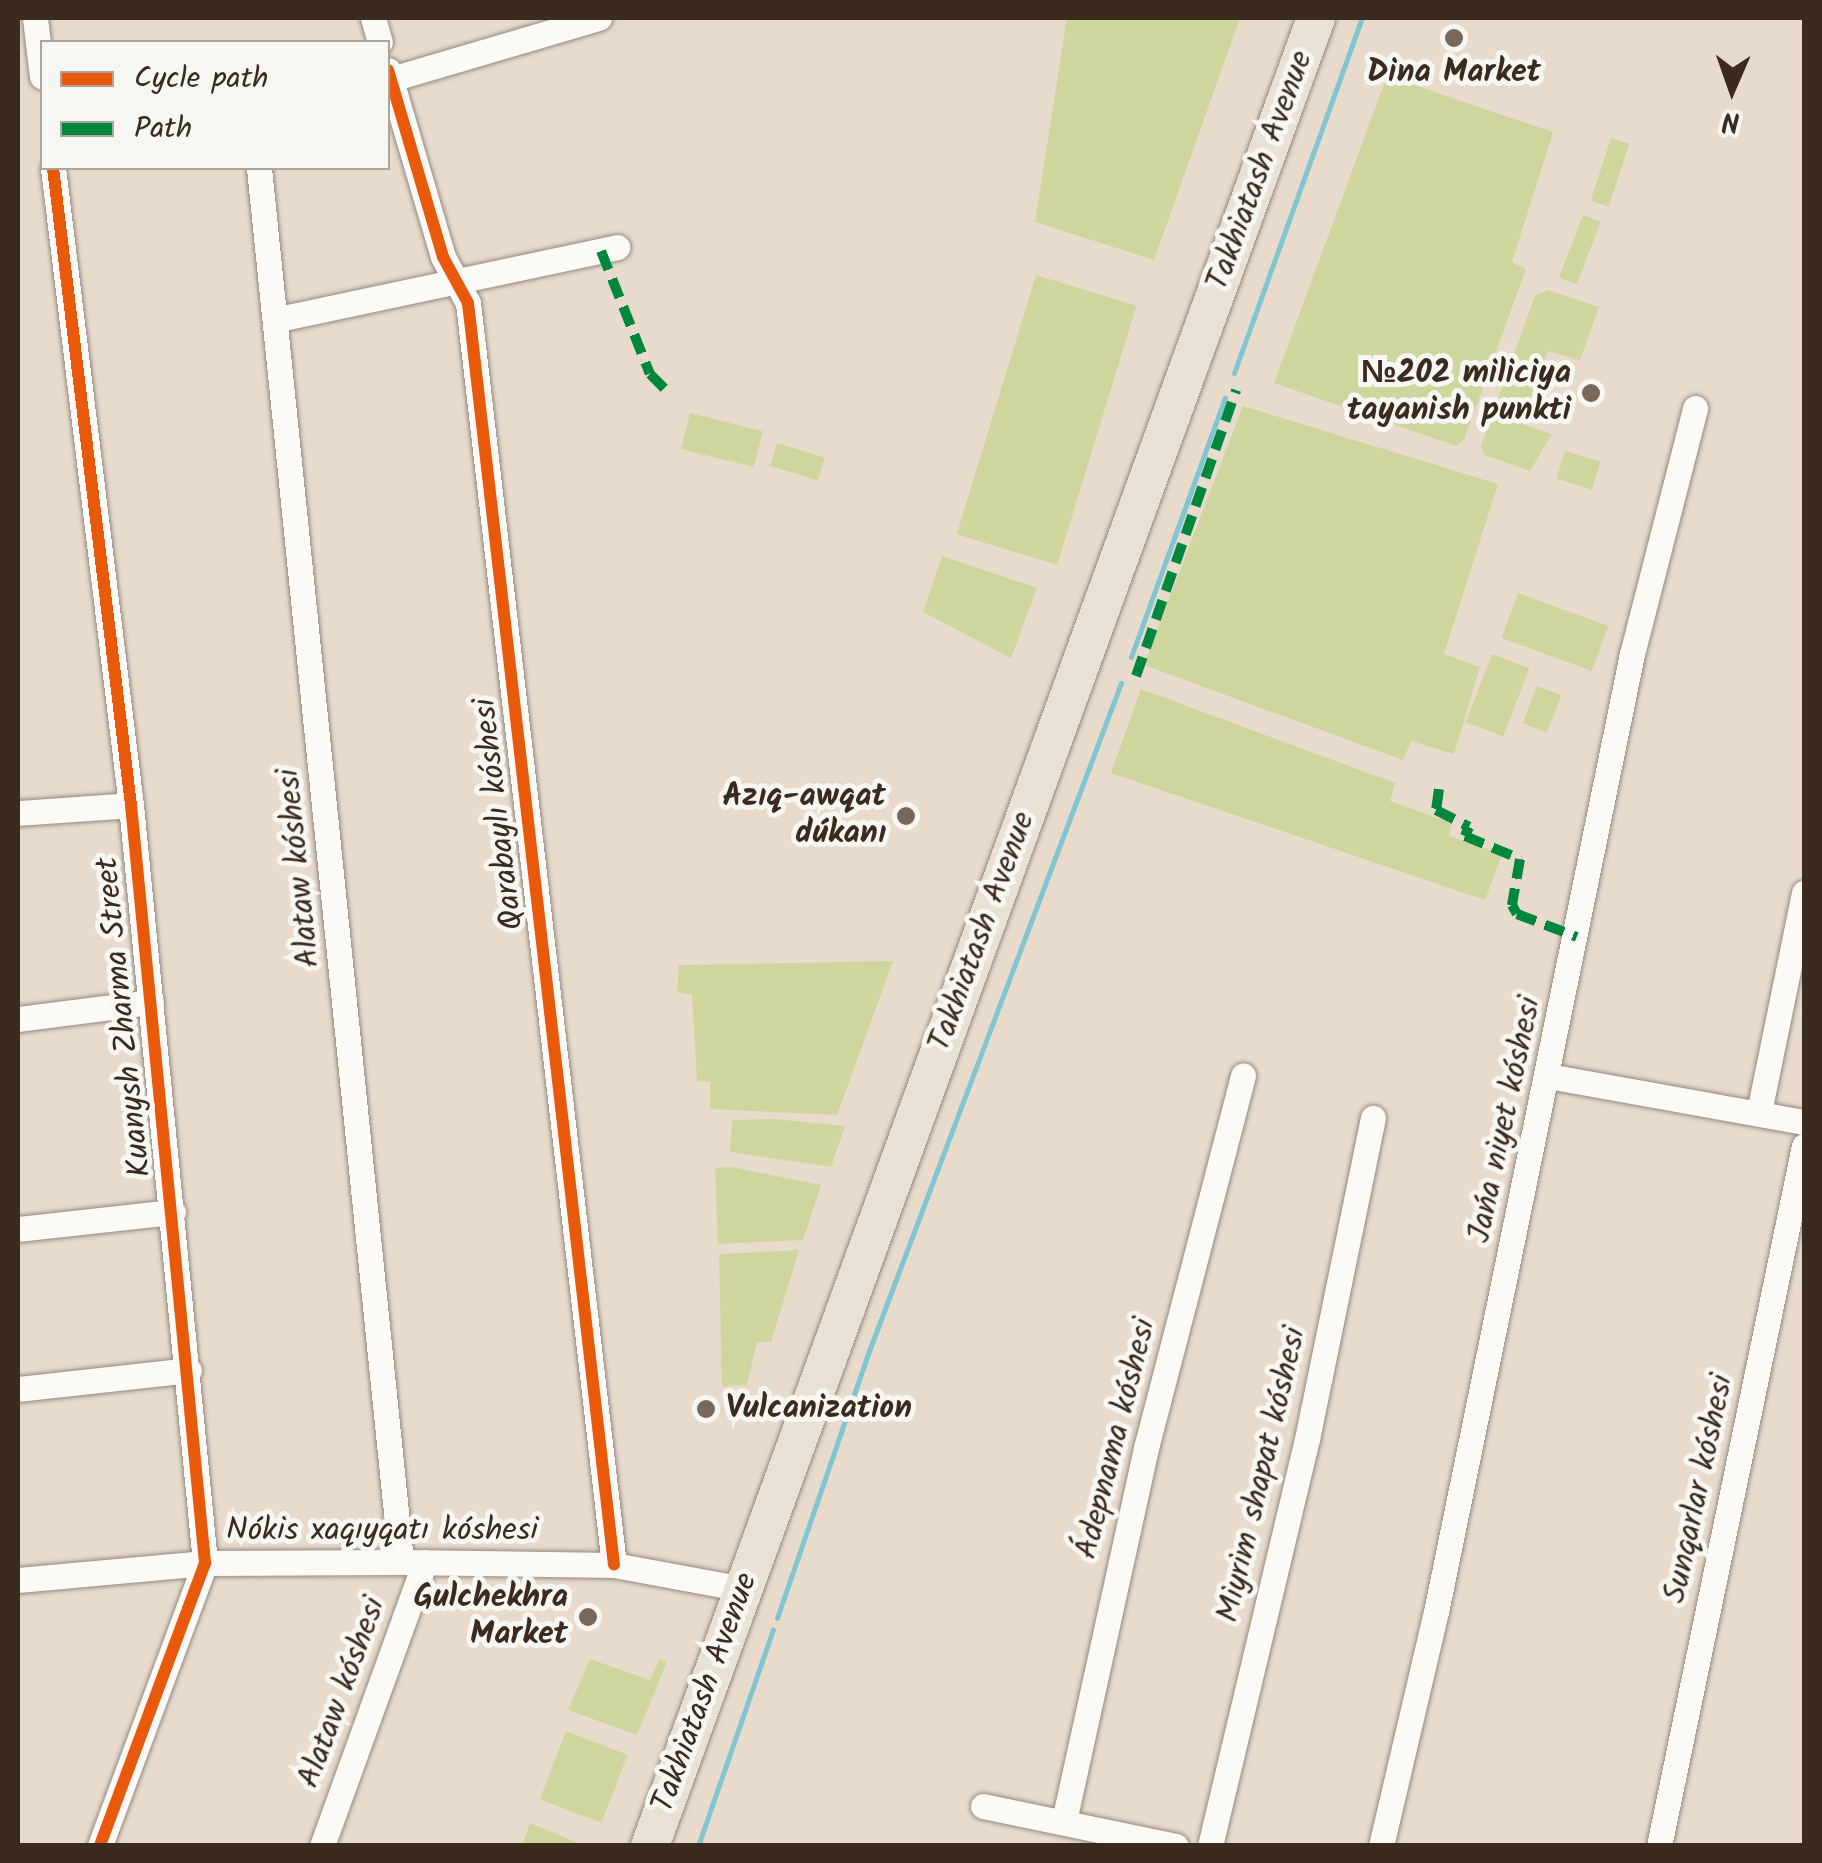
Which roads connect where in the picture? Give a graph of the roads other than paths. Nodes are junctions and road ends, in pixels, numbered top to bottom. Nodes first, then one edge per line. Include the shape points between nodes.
1 (35, 18) edge
2 (599, 18) edge
3 (1316, 18) edge
4 (40, 60) edge
5 (390, 75) edge
6 (390, 83) edge
7 (54, 170) edge
8 (260, 170) edge
9 (616, 247) dead end
10 (458, 277) junction
11 (280, 319) junction
12 (1695, 408) dead end
13 (131, 805) junction
14 (18, 813) edge
15 (1804, 892) edge
16 (151, 1002) junction
17 (18, 1019) edge
18 (1244, 1075) dead end
19 (1548, 1076) junction
20 (1758, 1112) junction
21 (1372, 1118) dead end
22 (1804, 1122) edge
23 (1804, 1146) edge
24 (173, 1212) junction
25 (18, 1229) edge
26 (189, 1370) junction
27 (18, 1389) edge
28 (413, 1562) junction
29 (205, 1564) junction
30 (614, 1565) junction
31 (18, 1580) edge
32 (744, 1589) junction
33 (982, 1806) dead end
34 (1064, 1821) junction
35 (100, 1846) edge
36 (322, 1846) edge
37 (650, 1846) edge
38 (1176, 1846) edge
39 (1210, 1846) edge
40 (1381, 1846) edge
41 (1659, 1846) edge

1 - 4 street
2 - 5 street
3 - 32 highway, Takhiatash Avenue
6 - 10 street, Qarabaylı kóshesi via 443,256
7 - 13 street, Kuanysh Zharma Street
8 - 11 street, Alataw kóshesi
9 - 10 street
10 - 11 street
10 - 30 street, Qarabaylı kóshesi via 468,303
11 - 28 street, Alataw kóshesi
12 - 19 street, Jańa niyet kóshesi via 1632,654
13 - 14 street
13 - 16 street, Kuanysh Zharma Street
15 - 20 street
16 - 17 street
16 - 24 street, Kuanysh Zharma Street
18 - 34 street, Ádepnama kóshesi via 1146,1448
19 - 20 street
19 - 40 street, Jańa niyet kóshesi
20 - 22 street
21 - 39 street, Miyrim shapat kóshesi via 1307,1439
23 - 41 street, Sunqarlar kóshesi
24 - 25 street
24 - 26 street, Kuanysh Zharma Street
26 - 27 street
26 - 29 street, Kuanysh Zharma Street
28 - 29 street, Nókis xaqıyqatı kóshesi
28 - 30 street, Nókis xaqıyqatı kóshesi
28 - 36 street, Alataw kóshesi
29 - 31 street, Nókis xaqıyqatı kóshesi
29 - 35 street, Kuanysh Zharma Street
30 - 32 street, Nókis xaqıyqatı kóshesi
32 - 37 highway, Takhiatash Avenue
33 - 34 street
34 - 38 street

